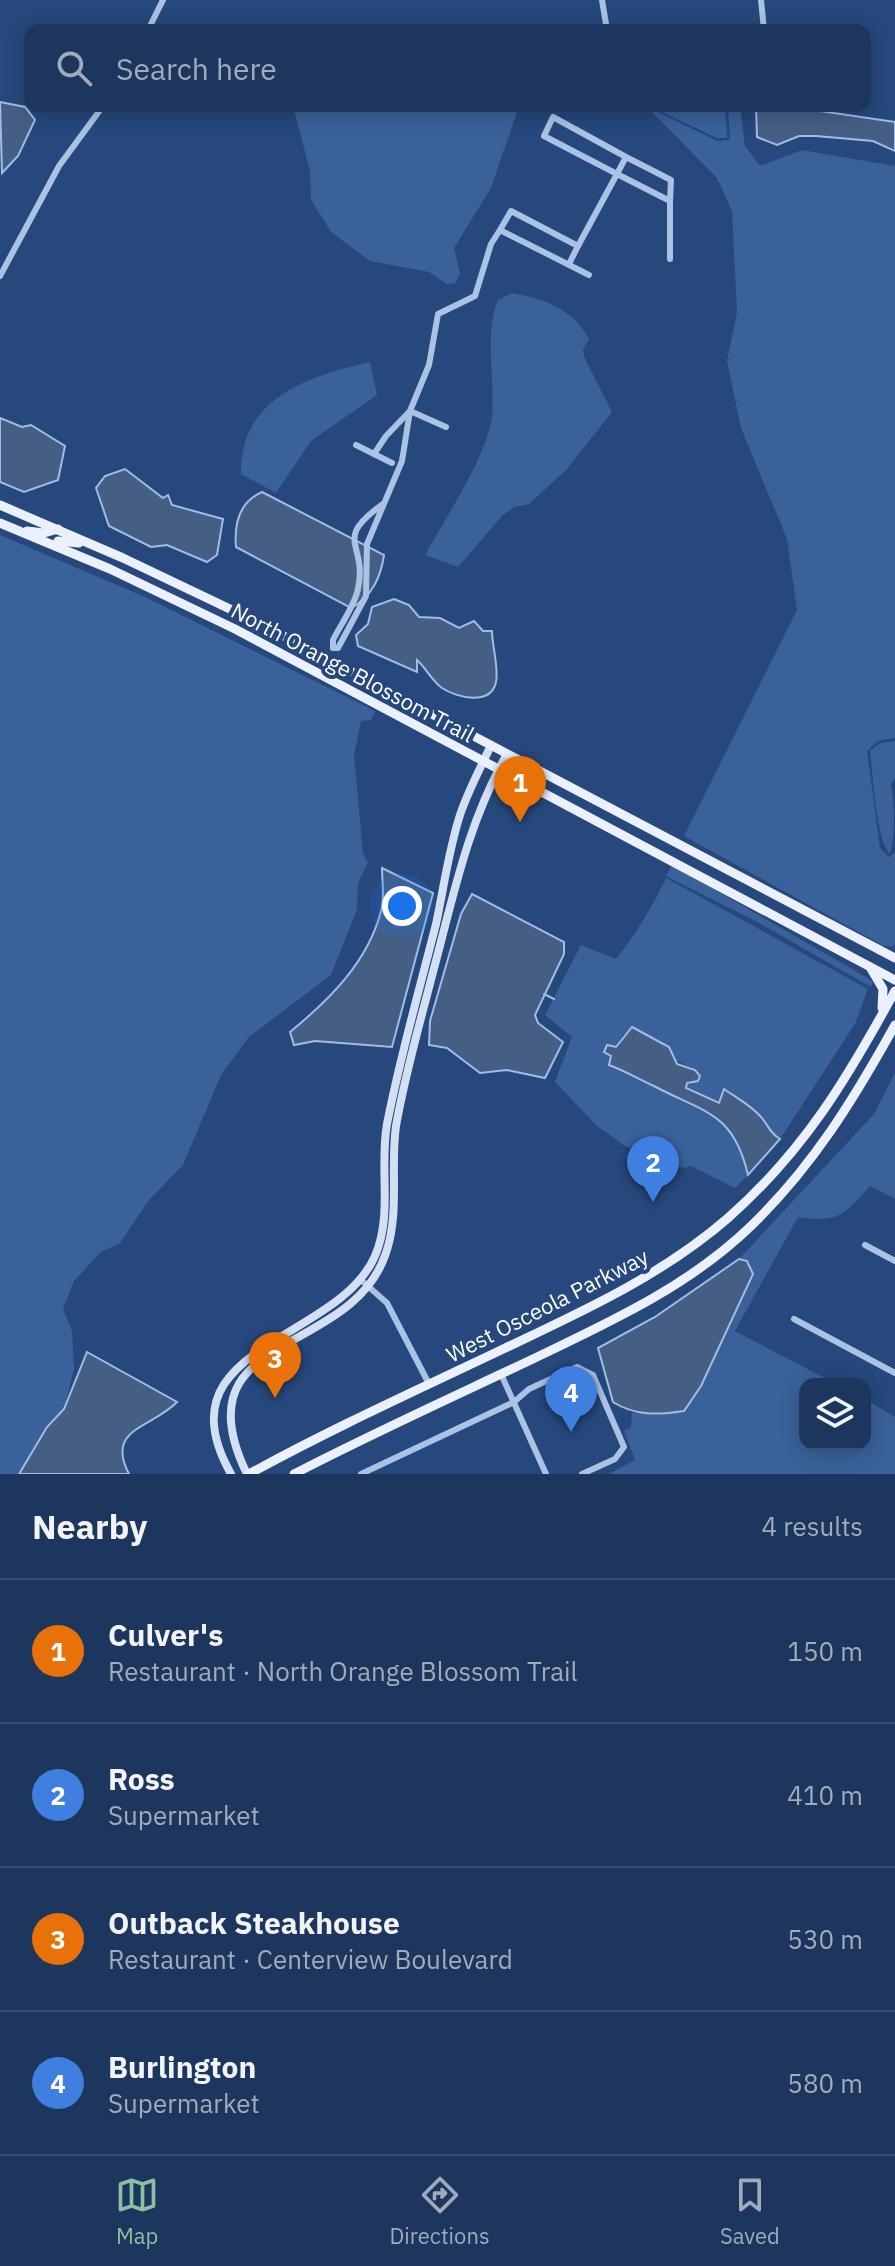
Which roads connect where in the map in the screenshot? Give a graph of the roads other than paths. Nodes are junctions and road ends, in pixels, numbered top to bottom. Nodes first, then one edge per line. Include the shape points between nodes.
1 (163, 0) edge
2 (602, 0) edge
3 (761, 0) edge
4 (151, 24) edge
5 (606, 24) edge
6 (763, 24) edge
7 (99, 112) edge
8 (626, 157) junction
9 (617, 174) junction
10 (670, 201) junction
11 (500, 230) junction
12 (578, 246) junction
13 (670, 259) dead end
14 (569, 264) junction
15 (589, 275) dead end
16 (0, 276) edge
17 (410, 411) junction
18 (446, 427) dead end
19 (356, 445) dead end
20 (374, 454) junction
21 (392, 463) dead end
22 (383, 504) junction
23 (0, 505) edge
24 (363, 519) junction
25 (0, 523) edge
26 (375, 528) junction
27 (15, 529) junction
28 (58, 529) junction
29 (55, 546) junction
30 (367, 547) junction
31 (102, 548) junction
32 (356, 548) junction
33 (323, 657) junction
34 (294, 660) junction
35 (491, 745) junction
36 (507, 754) junction
37 (484, 760) junction
38 (499, 768) junction
39 (453, 870) junction
40 (895, 958) edge
41 (869, 966) junction
42 (895, 980) edge
43 (895, 991) edge
44 (880, 1019) junction
45 (895, 1025) edge
46 (390, 1139) junction
47 (865, 1245) dead end
48 (895, 1261) edge
49 (361, 1280) junction
50 (369, 1286) junction
51 (794, 1319) dead end
52 (895, 1373) edge
53 (501, 1374) junction
54 (229, 1375) junction
55 (239, 1382) junction
56 (429, 1384) junction
57 (514, 1402) junction
58 (231, 1474) edge
59 (248, 1474) edge
60 (294, 1474) edge
61 (361, 1474) edge
62 (546, 1474) edge
63 (582, 1474) edge

1 - 4 street
2 - 5 street
3 - 6 street
7 - 16 street via 59,166
8 - 9 street
8 - 9 street via 553,117 544,136
8 - 10 street via 671,180
9 - 10 street
9 - 12 street
10 - 13 street
11 - 12 street via 511,211
11 - 14 street
11 - 17 street via 475,296 438,314 429,365
12 - 14 street
14 - 15 street
17 - 18 street
17 - 20 street
17 - 22 street via 402,461
19 - 20 street
20 - 21 street
22 - 24 street
22 - 26 street
23 - 28 main road, North Orange Blossom Trail
24 - 26 street
24 - 32 street via 353,535
25 - 27 main road, North Orange Blossom Trail
26 - 30 street
27 - 28 main road
27 - 29 main road, North Orange Blossom Trail
28 - 31 main road, North Orange Blossom Trail
29 - 31 main road via 65,539
29 - 34 main road, North Orange Blossom Trail
30 - 32 street
30 - 32 street via 366,596 338,648 333,648 358,587
31 - 33 main road, North Orange Blossom Trail
33 - 34 main road
33 - 35 main road, North Orange Blossom Trail
34 - 37 main road, North Orange Blossom Trail
35 - 36 main road, North Orange Blossom Trail
35 - 37 street
36 - 38 street
36 - 40 main road, North Orange Blossom Trail
37 - 38 main road, North Orange Blossom Trail
37 - 39 street via 461,813
38 - 39 street
38 - 41 main road, North Orange Blossom Trail
39 - 46 street
41 - 42 main road, North Orange Blossom Trail
41 - 44 main road via 883,989
43 - 44 main road, West Osceola Parkway
44 - 56 main road, West Osceola Parkway via 818,1121 776,1170 707,1235 605,1301
45 - 53 main road, West Osceola Parkway via 834,1131 749,1228 644,1305
46 - 49 street via 382,1233
46 - 50 street via 391,1231
47 - 48 street
49 - 50 street
49 - 54 street via 333,1306 253,1352
50 - 55 street via 346,1310 259,1360
50 - 56 street via 387,1303
51 - 52 street
53 - 57 street
53 - 60 main road, West Osceola Parkway
54 - 55 street
54 - 58 street via 215,1424
55 - 59 street via 229,1425
56 - 59 main road, West Osceola Parkway
57 - 61 street
57 - 62 street
57 - 63 street via 529,1389 577,1367 593,1375 624,1451

